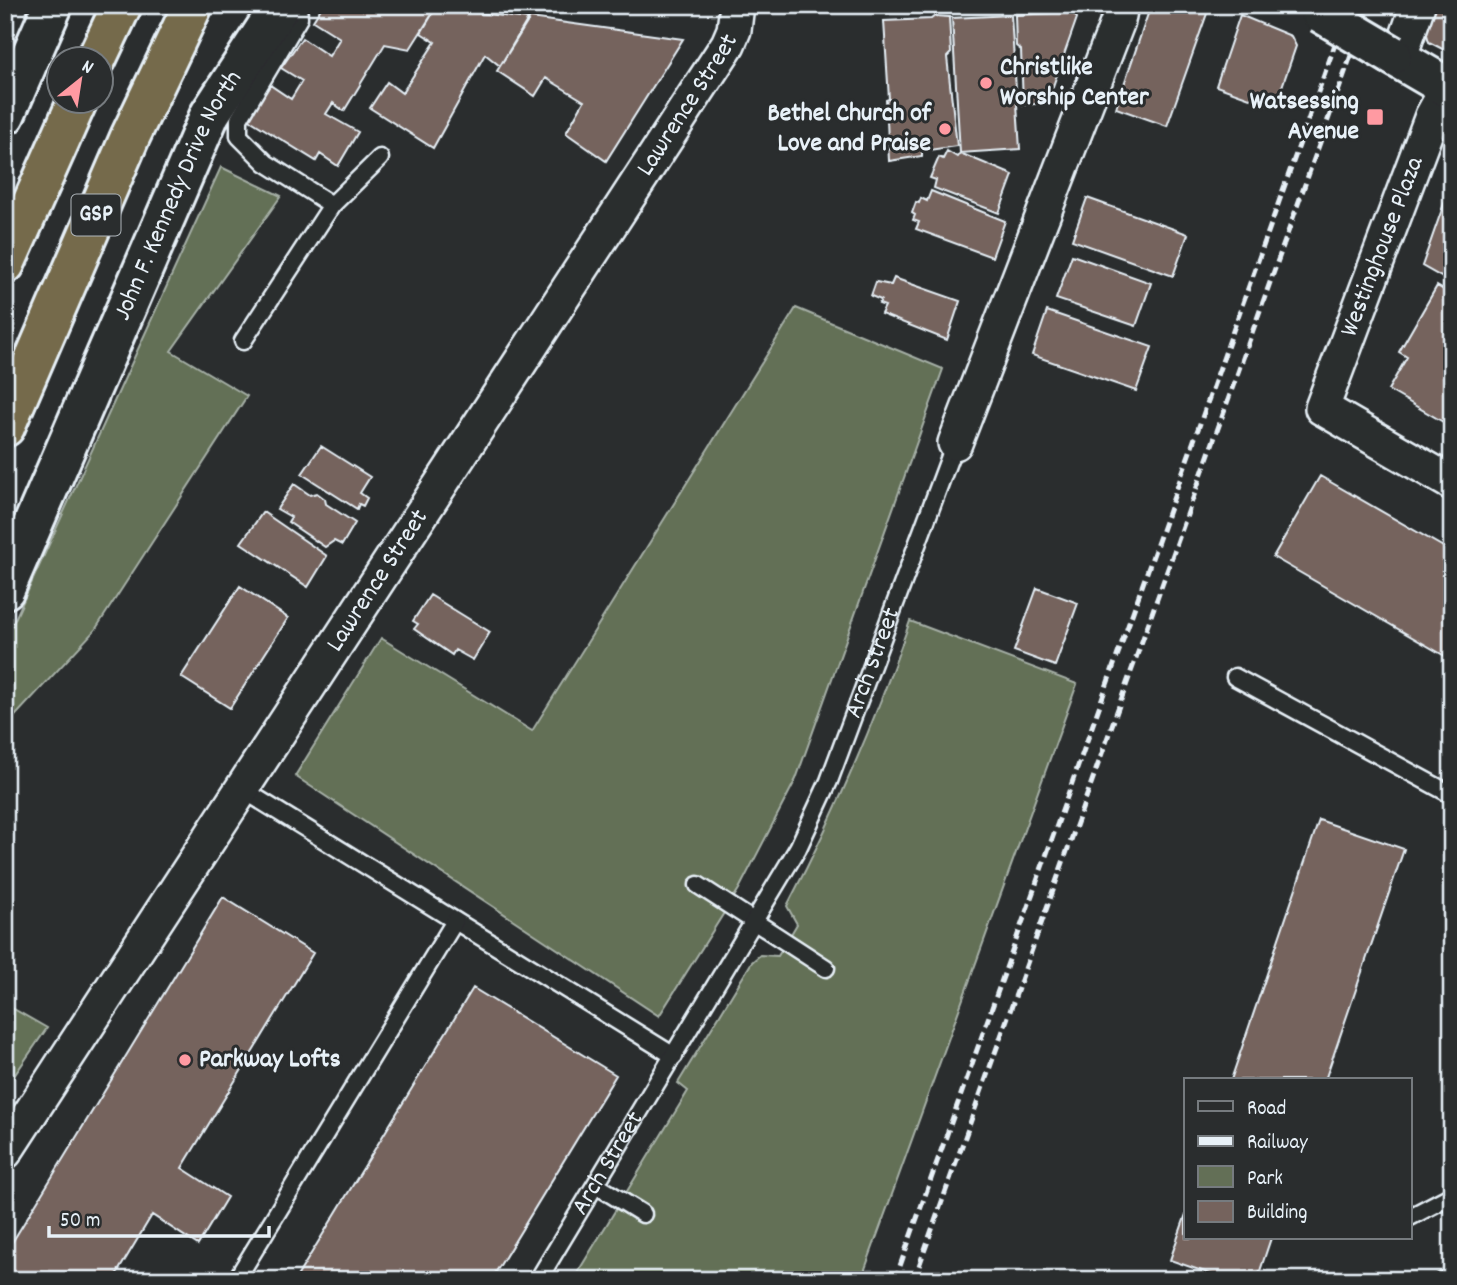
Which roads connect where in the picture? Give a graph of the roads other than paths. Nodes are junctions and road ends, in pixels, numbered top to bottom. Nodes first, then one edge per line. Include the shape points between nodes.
1 (53, 5) edge
2 (122, 5) edge
3 (192, 5) edge
4 (281, 5) edge
5 (298, 5) edge
6 (737, 5) edge
7 (1121, 5) edge
8 (1418, 5) edge
9 (1314, 9) edge
10 (103, 46) edge
11 (1395, 57) junction
12 (1450, 89) edge
13 (5, 115) edge
14 (71, 116) edge
15 (380, 158) dead end
16 (332, 205) junction
17 (5, 264) edge
18 (243, 341) dead end
19 (5, 428) edge
20 (956, 443) joint
21 (1452, 483) edge
22 (5, 589) edge
23 (1235, 677) dead end
24 (242, 789) junction
25 (1452, 795) edge
26 (698, 885) dead end
27 (455, 921) junction
28 (755, 922) junction
29 (826, 968) dead end
30 (674, 1056) junction
31 (5, 1152) edge
32 (596, 1185) junction
33 (1452, 1195) edge
34 (643, 1214) dead end
35 (1412, 1216) edge
36 (236, 1280) edge
37 (538, 1280) edge

1 - 13 main road
2 - 10 highway
3 - 19 highway, GSP via 113,175
4 - 22 main road, John F. Kennedy Drive North via 210,114
5 - 16 lane via 299,18 239,119 239,136 266,163
6 - 24 street, Lawrence Street via 728,44
7 - 20 street, Arch Street
8 - 11 street
9 - 11 main road, bridge
11 - 12 main road
12 - 21 street, Westinghouse Plaza via 1432,116 1322,408
14 - 17 highway, GSP
15 - 16 lane
16 - 18 lane
20 - 28 lane, Arch Street via 829,781 798,848
23 - 25 lane
24 - 27 lane
24 - 31 street, Lawrence Street
26 - 28 lane
27 - 30 lane
27 - 36 lane
28 - 29 lane
28 - 30 lane, Arch Street
30 - 32 lane, Arch Street
32 - 34 lane
32 - 37 lane, Arch Street
33 - 35 lane

